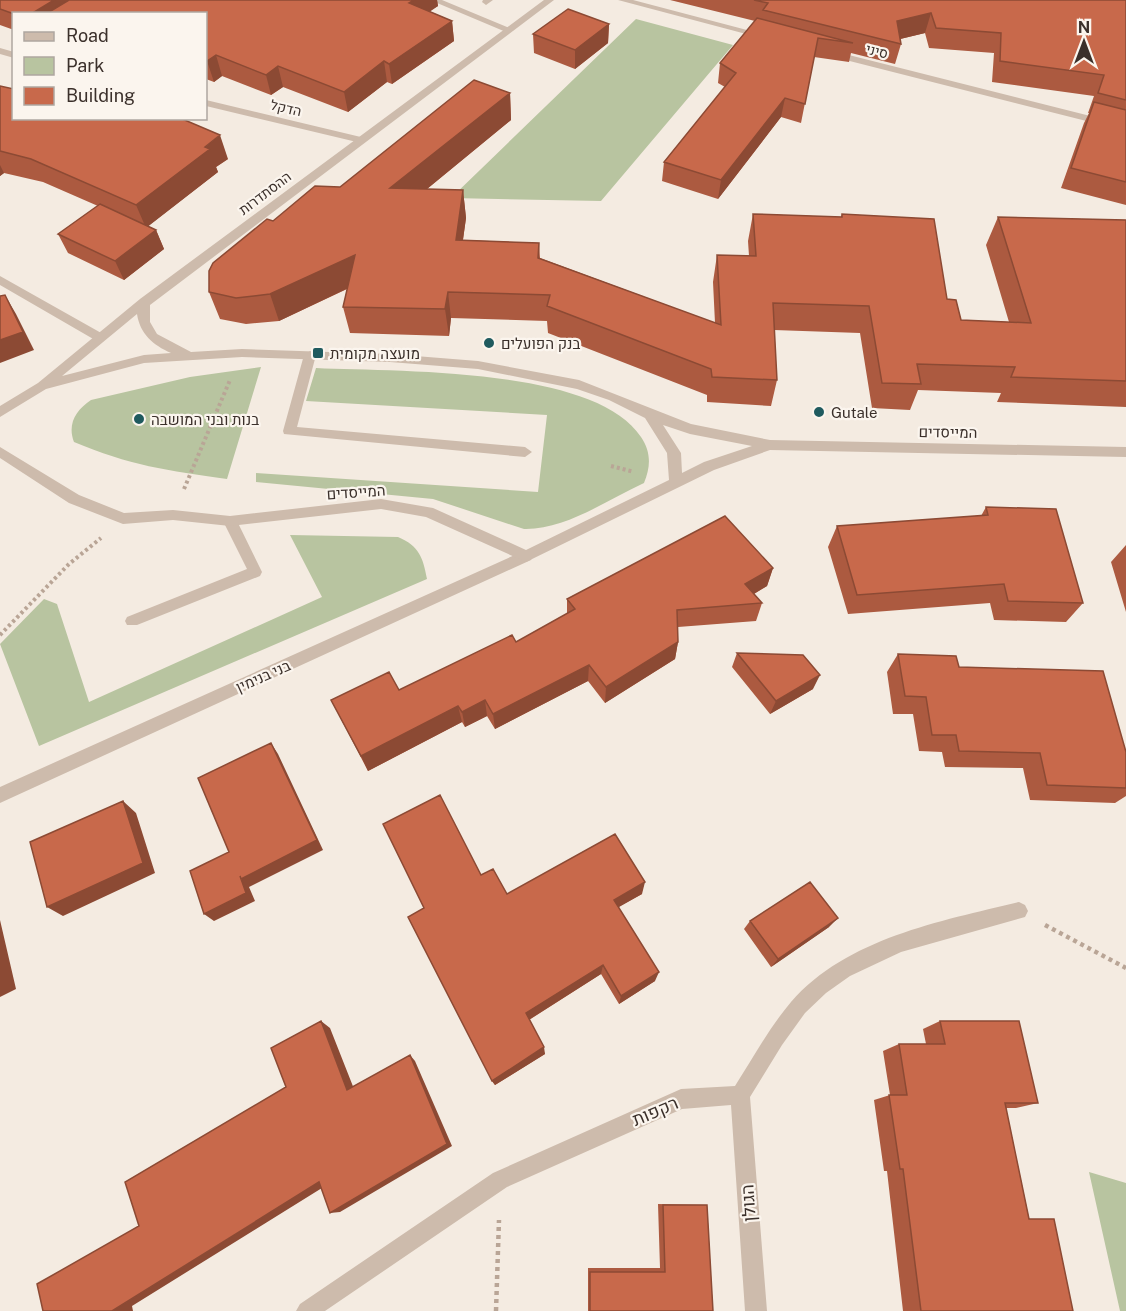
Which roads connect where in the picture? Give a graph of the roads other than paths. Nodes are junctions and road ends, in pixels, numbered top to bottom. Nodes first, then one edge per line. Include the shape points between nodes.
1 (434, 0) edge
2 (550, 0) edge
3 (622, 0) edge
4 (509, 30) junction
5 (771, 38) edge
6 (817, 49) edge
7 (207, 103) edge
8 (1126, 128) edge
9 (361, 140) junction
10 (0, 280) edge
11 (144, 303) junction
12 (99, 337) junction
13 (190, 356) junction
14 (310, 356) junction
15 (42, 386) junction
16 (0, 411) edge
17 (649, 414) junction
18 (770, 445) junction
19 (0, 452) edge
20 (525, 452) dead end
21 (1126, 452) edge
22 (676, 483) junction
23 (230, 521) junction
24 (526, 556) junction
25 (132, 621) dead end
26 (0, 795) edge
27 (1019, 911) road end
28 (740, 1095) junction
29 (307, 1311) edge
30 (756, 1311) edge

1 - 4 street
2 - 4 street, ההסתדרות
3 - 5 street
4 - 9 street, ההסתדרות
6 - 8 street, סיני
7 - 9 street, הדקל
9 - 11 street, ההסתדרות
10 - 12 street
11 - 12 street, ההסתדרות
11 - 13 street via 141,317 145,329
12 - 15 street, ההסתדרות
13 - 14 street, המייסדים
13 - 15 street, המייסדים via 144,359
14 - 17 street, המייסדים via 489,367 579,386
14 - 20 street via 289,431
15 - 16 street, ההסתדרות
17 - 18 street, המייסדים via 720,437
17 - 22 street via 674,453
18 - 21 street, המייסדים
18 - 22 street, המייסדים via 710,466
19 - 23 street, המייסדים via 74,499 123,519 173,515
22 - 24 street, המייסדים
23 - 24 street, המייסדים via 381,504 409,507
23 - 25 street via 255,572
24 - 26 street, בני בנימין
27 - 28 street via 922,934 829,980 799,1006
28 - 29 street, רקפות via 681,1099 500,1180
28 - 30 street, הגולן

